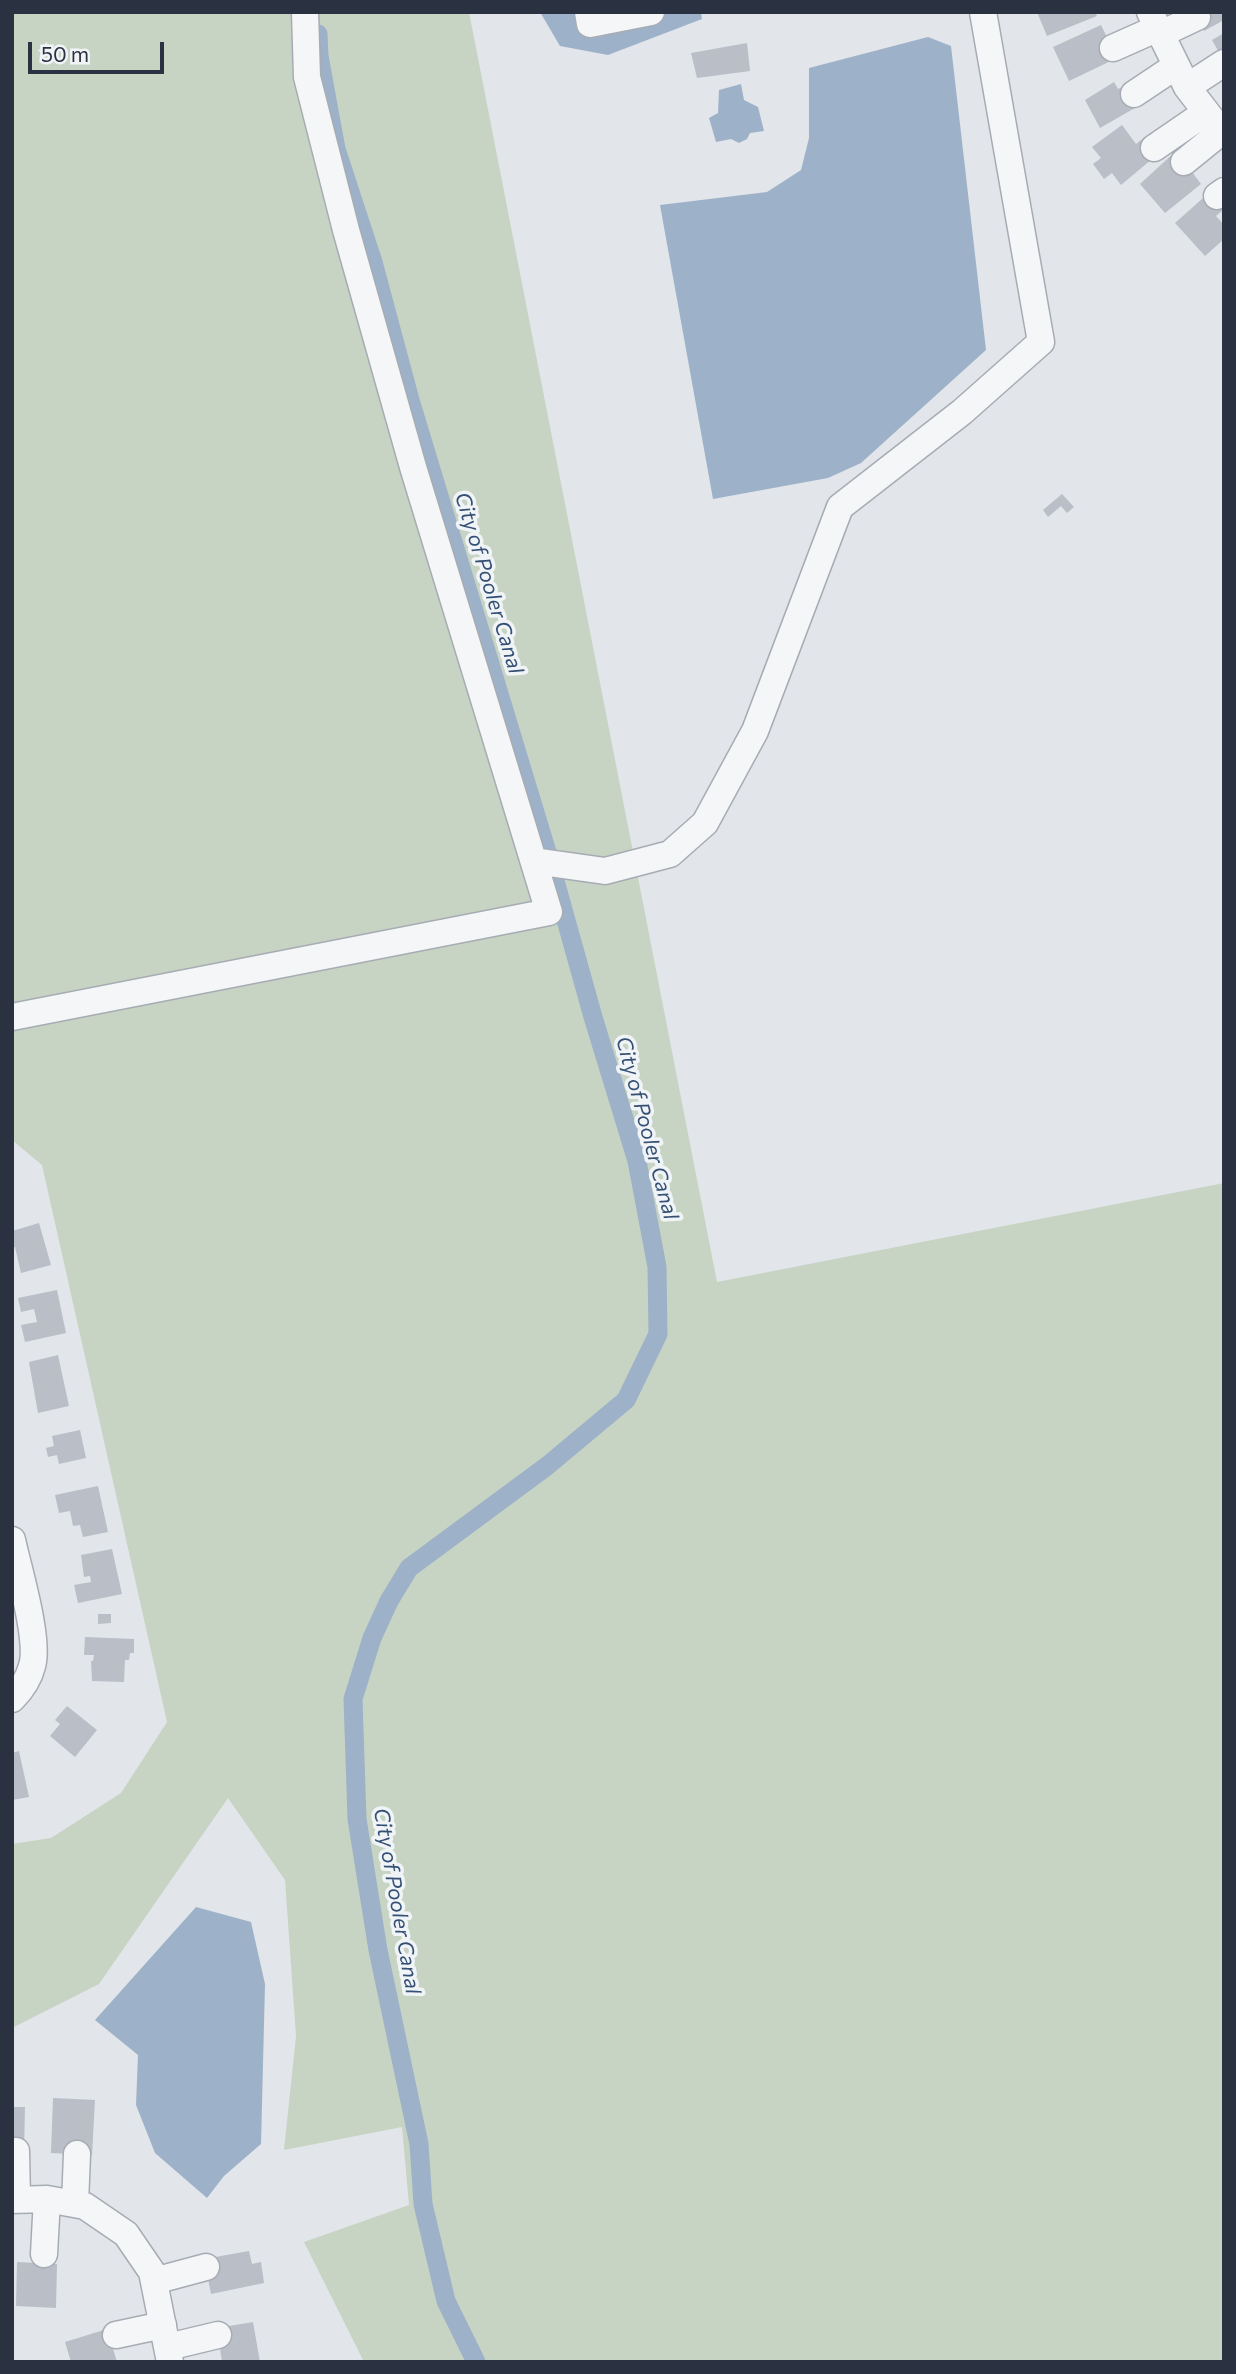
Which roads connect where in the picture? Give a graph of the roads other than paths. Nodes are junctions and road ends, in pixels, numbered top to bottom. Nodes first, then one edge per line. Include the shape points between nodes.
1 (305, 12) edge
2 (588, 12) edge
3 (651, 12) edge
4 (983, 12) edge
5 (1197, 17) dead end
6 (1156, 25) edge
7 (1113, 48) dead end
8 (1224, 63) edge
9 (1181, 76) junction
10 (1134, 94) dead end
11 (1218, 124) edge
12 (1154, 148) dead end
13 (1184, 162) dead end
14 (534, 860) junction
15 (12, 1017) edge
16 (13, 1546) edge
17 (22, 1634) edge
18 (12, 1699) edge
19 (16, 2151) dead end
20 (77, 2154) dead end
21 (47, 2199) junction
22 (15, 2200) edge
23 (75, 2204) junction
24 (44, 2254) dead end
25 (206, 2267) dead end
26 (154, 2281) junction
27 (116, 2335) dead end
28 (218, 2335) dead end
29 (167, 2344) edge

1 - 14 street via 307,77 346,230 413,467
2 - 3 street via 590,24
4 - 14 street via 1041,342 962,412 840,507 755,731 705,823 670,854 605,871
5 - 6 street
6 - 7 street
6 - 9 street
8 - 9 street
9 - 10 street
9 - 11 street
11 - 12 street
11 - 13 street
14 - 15 street via 549,912
16 - 17 street
17 - 18 street via 34,1663
19 - 22 street
20 - 23 street
21 - 22 street
21 - 23 street
21 - 24 street
23 - 26 street via 126,2234
25 - 26 street
26 - 29 street
27 - 29 street
28 - 29 street

